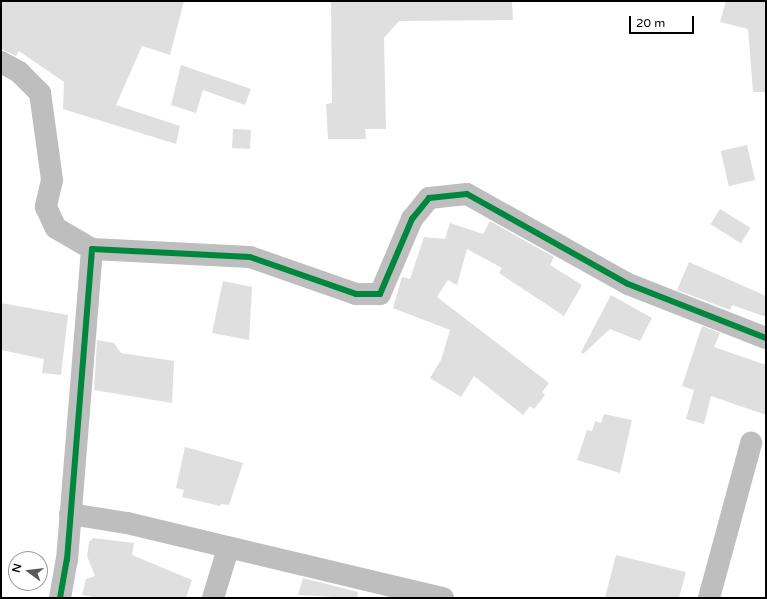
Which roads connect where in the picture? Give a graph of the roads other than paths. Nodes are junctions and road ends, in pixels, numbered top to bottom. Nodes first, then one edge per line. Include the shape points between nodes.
1 (1, 62) edge
2 (92, 249) junction
3 (766, 338) edge
4 (751, 443) dead end
5 (70, 514) junction
6 (228, 549) junction
7 (398, 593) edge
8 (60, 598) edge
9 (213, 598) edge
10 (443, 598) edge
11 (709, 598) edge

1 - 2 street via 19,72 40,94 52,180 46,207 56,228
2 - 3 street via 250,257 356,294 380,294 412,219 429,198 467,194 628,284
2 - 5 street
4 - 11 street
5 - 6 street via 127,523
5 - 8 street
6 - 7 street
6 - 9 street
7 - 10 street

